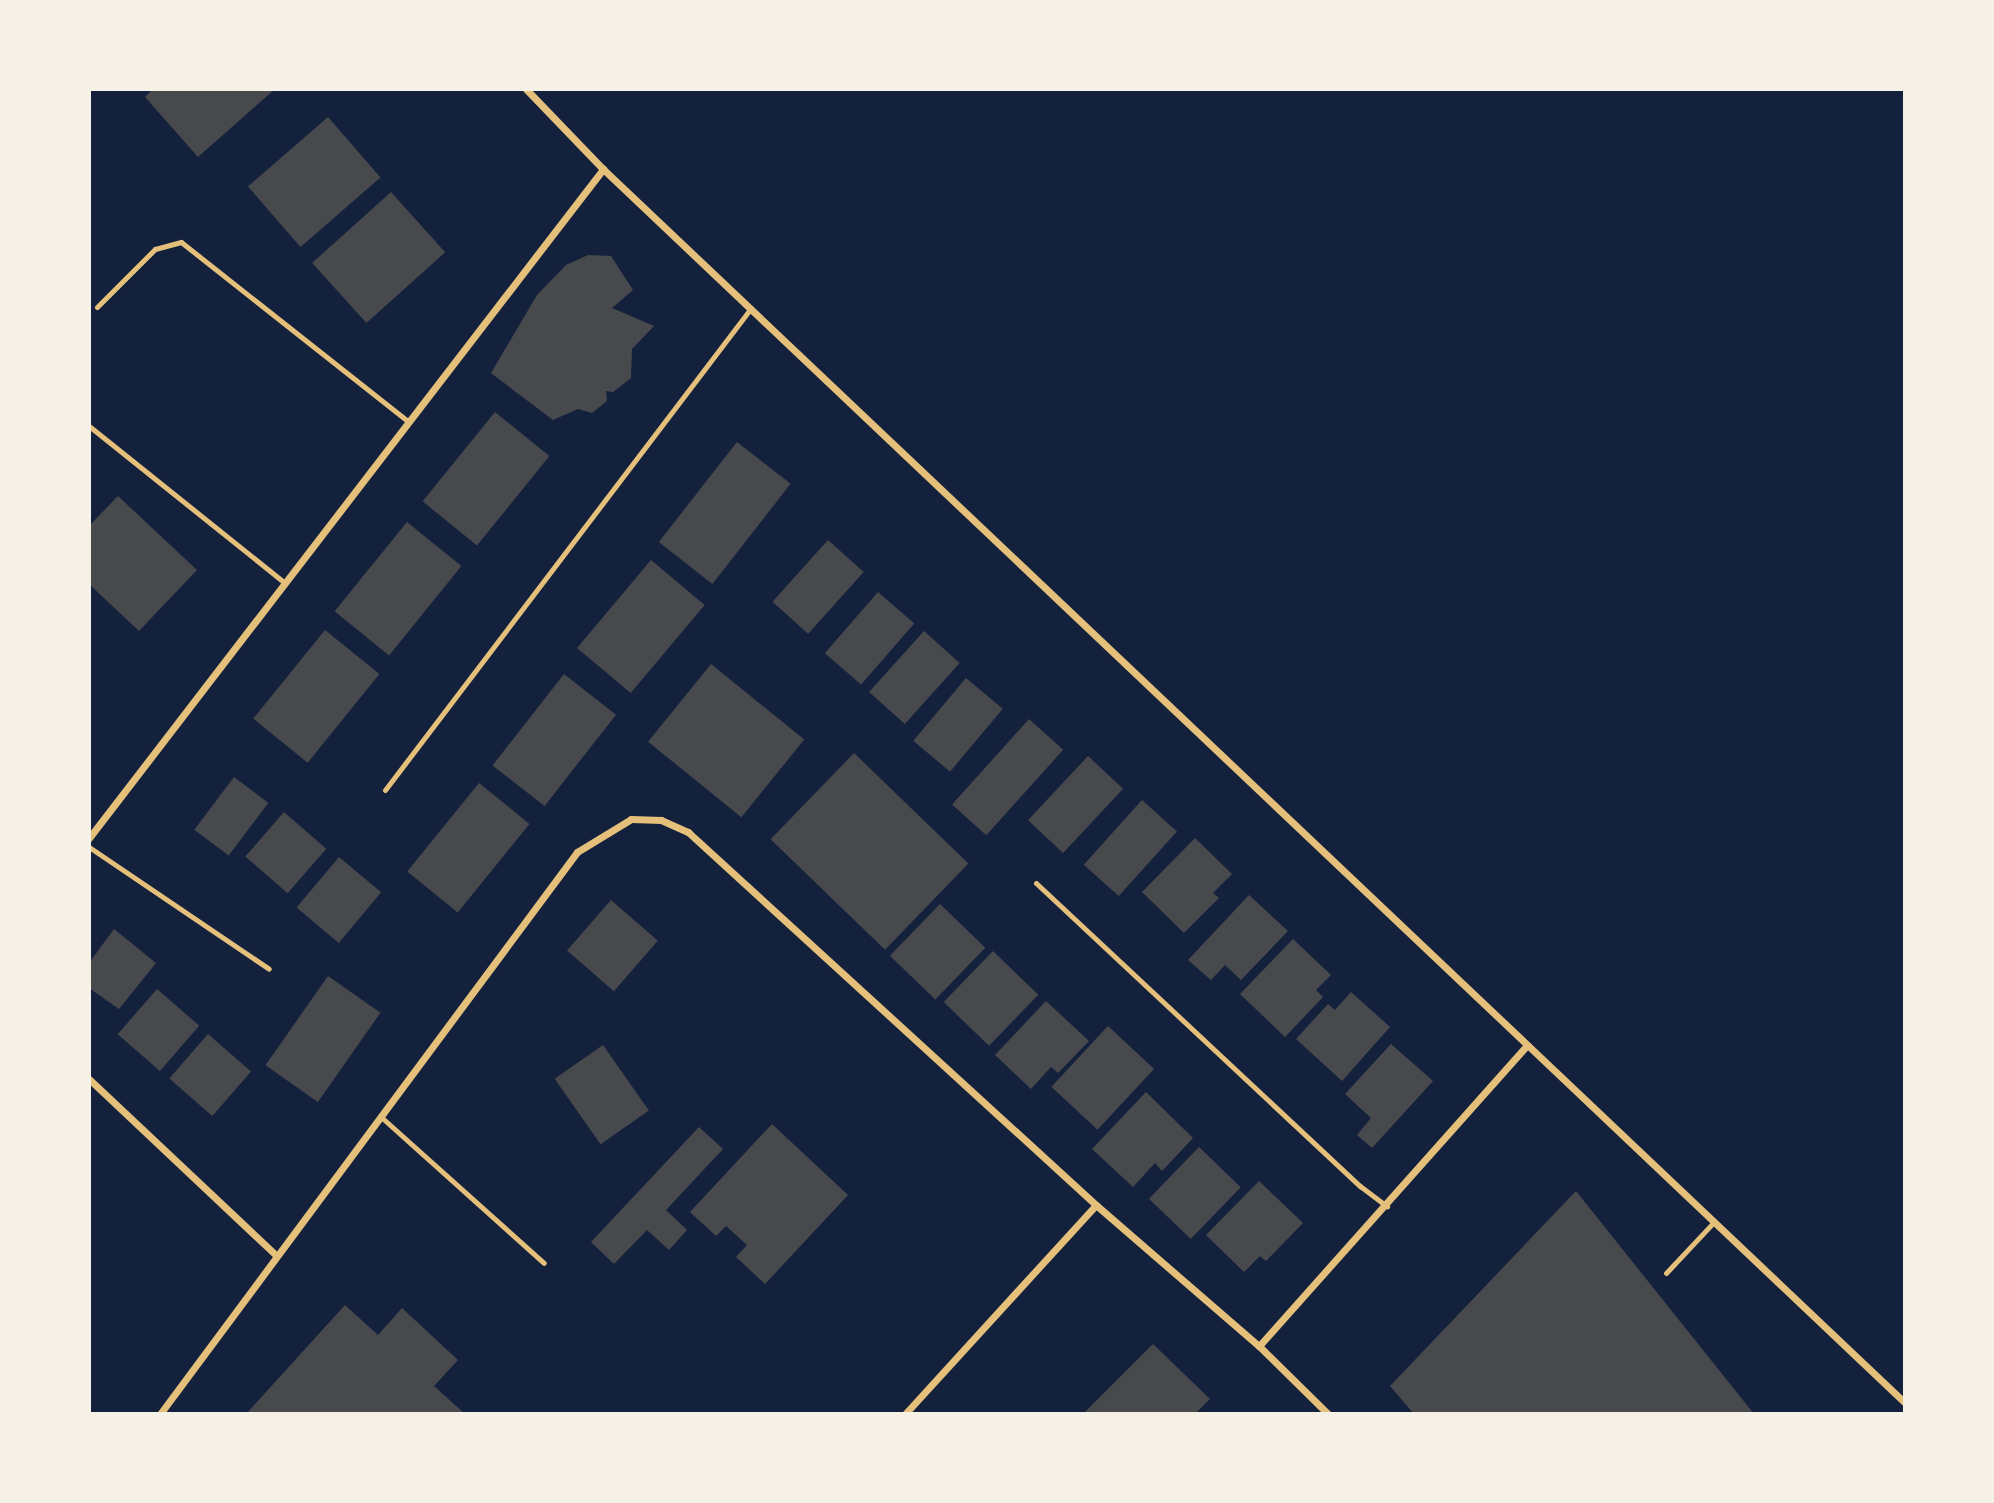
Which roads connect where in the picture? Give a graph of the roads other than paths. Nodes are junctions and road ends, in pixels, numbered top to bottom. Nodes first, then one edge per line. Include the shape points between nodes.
1 (526, 89) edge
2 (603, 169) junction
3 (97, 307) dead end
4 (751, 308) junction
5 (409, 422) junction
6 (89, 426) edge
7 (285, 583) junction
8 (385, 790) dead end
9 (89, 838) edge
10 (89, 847) edge
11 (1036, 883) dead end
12 (270, 969) dead end
13 (1527, 1045) junction
14 (89, 1079) edge
15 (380, 1116) junction
16 (1096, 1205) junction
17 (1387, 1206) junction
18 (1712, 1224) junction
19 (276, 1255) junction
20 (544, 1263) dead end
21 (1666, 1273) dead end
22 (1259, 1346) junction
23 (1905, 1403) edge
24 (160, 1414) edge
25 (905, 1414) edge
26 (1328, 1414) edge

1 - 2 street
2 - 4 street
2 - 5 street
3 - 5 lane via 155,250 181,242
4 - 8 lane
4 - 13 street
5 - 7 street
6 - 7 lane
7 - 9 street
10 - 12 lane
11 - 17 lane via 1360,1186
13 - 17 street
13 - 18 street
14 - 19 street
15 - 16 street via 577,852 631,819 661,820 688,832
15 - 19 street
15 - 20 lane
16 - 22 street
16 - 25 street
17 - 22 street
18 - 21 lane
18 - 23 street
19 - 24 street
22 - 26 street

